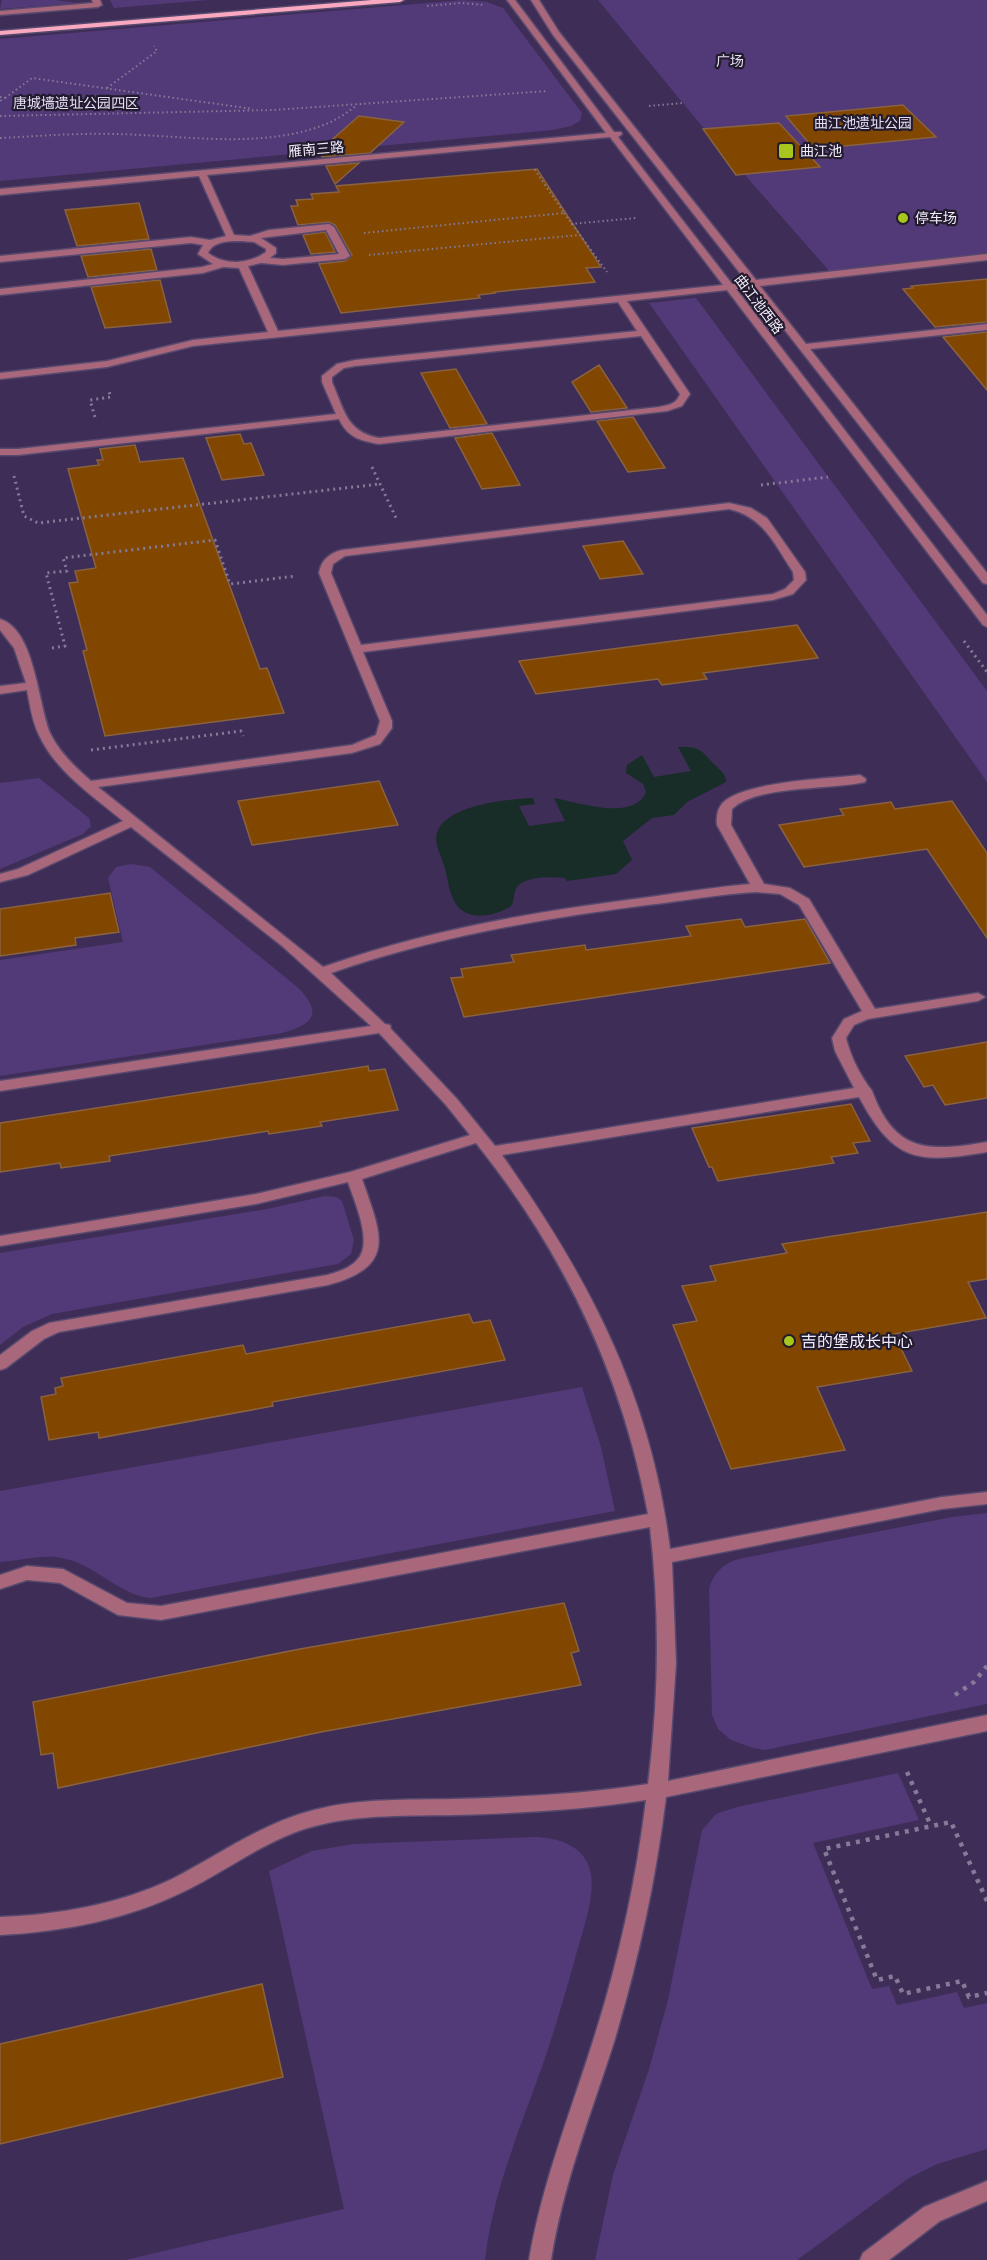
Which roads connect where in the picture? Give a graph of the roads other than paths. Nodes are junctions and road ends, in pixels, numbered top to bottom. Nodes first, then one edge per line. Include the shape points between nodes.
1 (96, 0) edge
2 (400, 0) edge
3 (512, 0) edge
4 (535, 0) edge
5 (0, 13) edge
6 (0, 33) edge
7 (634, 133) junction
8 (612, 135) junction
9 (202, 173) junction
10 (0, 192) edge
11 (231, 238) junction
12 (252, 238) junction
13 (212, 243) junction
14 (987, 257) edge
15 (0, 259) edge
16 (262, 260) junction
17 (221, 264) junction
18 (243, 265) junction
19 (753, 284) junction
20 (729, 287) junction
21 (0, 292) edge
22 (620, 298) junction
23 (987, 327) edge
24 (644, 333) junction
25 (274, 334) junction
26 (803, 347) junction
27 (0, 376) edge
28 (342, 416) junction
29 (4, 452) edge
30 (987, 581) edge
31 (0, 623) edge
32 (987, 623) edge
33 (357, 649) junction
34 (32, 686) junction
35 (0, 690) edge
36 (860, 779) dead end
37 (87, 784) junction
38 (134, 821) junction
39 (0, 878) edge
40 (759, 887) junction
41 (321, 972) junction
42 (978, 997) dead end
43 (870, 1014) junction
44 (384, 1028) junction
45 (0, 1086) edge
46 (865, 1091) junction
47 (480, 1137) junction
48 (987, 1147) edge
49 (491, 1152) junction
50 (353, 1176) junction
51 (0, 1240) edge
52 (0, 1364) edge
53 (987, 1498) edge
54 (658, 1519) junction
55 (663, 1557) junction
56 (0, 1582) edge
57 (987, 1723) edge
58 (656, 1791) junction
59 (0, 1926) edge
60 (987, 2191) edge
61 (540, 2260) edge
62 (871, 2260) edge

1 - 5 street via 98,5
2 - 6 main road
3 - 8 street, 曲江池西路
4 - 7 street, 曲江池西路
7 - 8 street, 雁南三路
7 - 19 street, 曲江池西路
8 - 9 street, 雁南三路
8 - 20 street, 曲江池西路
9 - 10 street, 雁南三路
9 - 11 street
11 - 12 street
11 - 13 street
12 - 16 street via 271,248
12 - 16 street via 329,227 345,256
13 - 15 street via 191,240
13 - 17 street via 203,254
14 - 19 street
16 - 18 street
17 - 18 street
17 - 21 street via 203,270
18 - 25 street
19 - 20 street
19 - 26 street, 曲江池西路
20 - 22 street
20 - 32 street, 曲江池西路
22 - 24 street
22 - 25 street
23 - 26 street
24 - 28 street via 341,366 327,376 327,382
24 - 28 street via 685,394 681,403 672,408 392,440 354,434
25 - 27 street via 193,343 101,365
26 - 30 street, 曲江池西路
28 - 29 street
31 - 34 street via 24,651
33 - 33 street via 325,573 331,558 357,549 729,506 763,520 801,580 787,593 773,597
33 - 37 street via 386,721 387,730 381,739 369,746
34 - 35 street
34 - 37 street via 42,728 58,755
36 - 40 street via 746,796 728,806 723,815 724,825
37 - 38 street
38 - 39 street via 23,872
38 - 41 street
40 - 41 street via 456,931 396,946
40 - 43 street via 784,891 804,902
41 - 44 street
42 - 43 street
43 - 46 street via 849,1022 839,1038 842,1051
44 - 45 street
44 - 47 street
46 - 48 street via 884,1127 895,1140 912,1148 943,1152
46 - 49 street
47 - 49 street
47 - 50 street
49 - 54 street via 544,1229 604,1340 629,1401
50 - 51 street via 256,1199
50 - 52 street via 373,1242 369,1256 349,1274 55,1327
53 - 55 street via 942,1503
54 - 55 street
54 - 56 street via 161,1613 124,1610 63,1576 27,1573
55 - 58 street via 666,1687
57 - 58 street
58 - 59 street via 557,1804 382,1809 314,1818 269,1835 174,1887 127,1905 23,1926
58 - 61 street via 648,1855 629,1944 604,2038 553,2191
60 - 62 street via 932,2214

